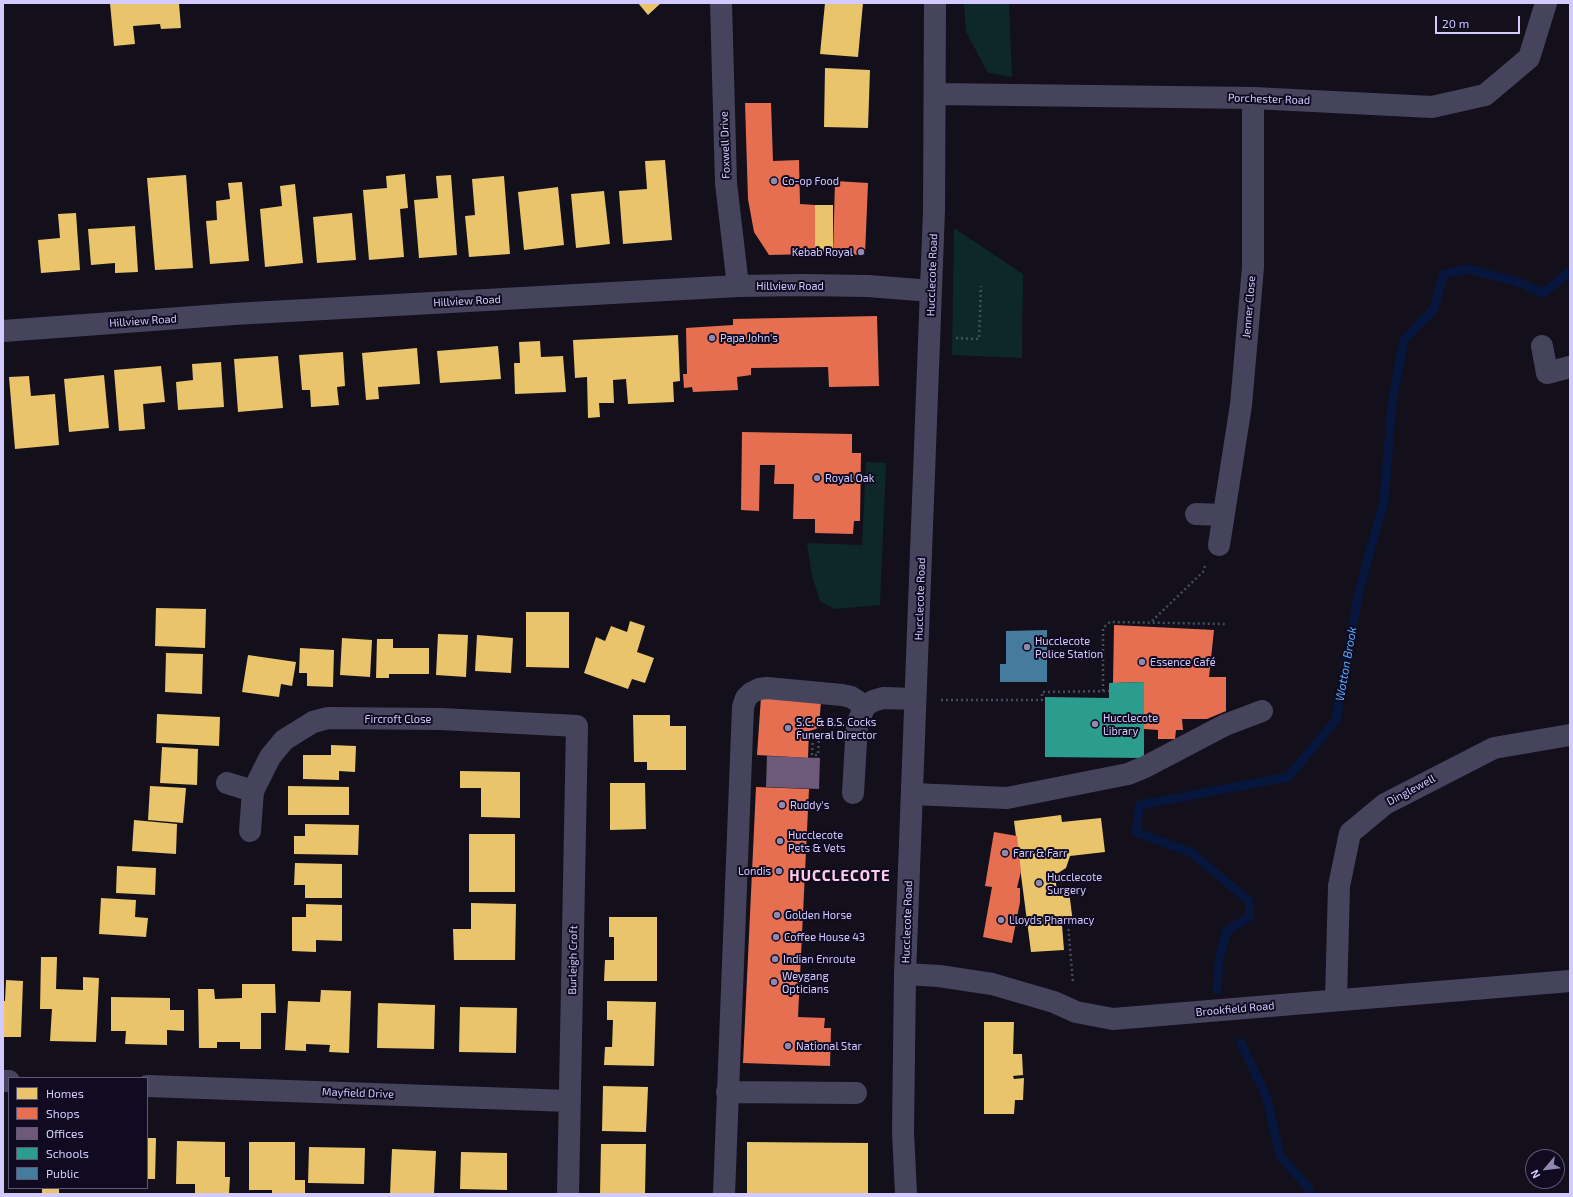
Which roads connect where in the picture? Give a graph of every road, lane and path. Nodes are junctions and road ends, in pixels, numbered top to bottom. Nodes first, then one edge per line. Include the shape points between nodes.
1 (721, 3) edge
2 (935, 3) edge
3 (1546, 3) edge
4 (935, 94) junction
5 (1253, 98) junction
6 (738, 286) junction
7 (981, 286) dead end
8 (931, 291) junction
9 (3, 331) edge
10 (929, 337) junction
11 (1542, 346) dead end
12 (1570, 367) edge
13 (1196, 514) dead end
14 (1223, 515) junction
15 (1219, 545) joint
16 (1152, 622) junction
17 (1227, 624) dead end
18 (1103, 691) junction
19 (1109, 691) dead end
20 (915, 699) junction
21 (953, 700) dead end
22 (865, 706) junction
23 (1262, 711) dead end
24 (577, 726) joint
25 (1570, 735) edge
26 (808, 738) dead end
27 (813, 738) junction
28 (819, 738) dead end
29 (813, 756) dead end
30 (227, 782) dead end
31 (253, 791) junction
32 (853, 793) dead end
33 (912, 794) junction
34 (250, 832) dead end
35 (1068, 924) dead end
36 (905, 974) junction
37 (1570, 981) edge
38 (1336, 1000) junction
39 (1076, 1012) junction
40 (148, 1086) edge
41 (727, 1092) junction
42 (856, 1093) dead end
43 (570, 1101) junction
44 (568, 1194) edge
45 (724, 1194) edge
46 (906, 1194) edge

1 - 6 street, Foxwell Drive via 726,182
2 - 4 street, Hucclecote Road
3 - 5 street, Porchester Road via 1529,58 1485,95 1432,107
4 - 5 street, Porchester Road
4 - 8 street, Hucclecote Road
5 - 14 street, Jenner Close via 1253,267 1241,405
6 - 8 street, Hillview Road via 868,286
6 - 9 street, Hillview Road via 234,314
7 - 10 path via 979,339
8 - 10 street, Hucclecote Road
10 - 20 street, Hucclecote Road
11 - 12 street via 1547,373
13 - 14 street
14 - 15 street, Jenner Close
15 - 16 path via 1207,554 1203,572
16 - 17 path
16 - 18 path via 1114,621 1103,628
18 - 19 path
18 - 21 path via 1042,692 1042,700
20 - 22 street via 883,698
20 - 33 street, Hucclecote Road
22 - 32 street via 857,724
22 - 41 street via 851,697 842,695 767,688 759,689 746,698 743,707
23 - 33 street via 1225,725 1145,768 1128,774 1007,798
24 - 31 street, Fircroft Close via 441,719 328,718 313,722 284,740 270,757
24 - 43 street, Burleigh Croft
25 - 38 street, Dinglewell via 1494,748 1385,804 1350,833 1339,886
26 - 27 path
27 - 28 path
27 - 29 path
30 - 31 street
31 - 34 street, Fircroft Close
33 - 36 street, Hucclecote Road
35 - 39 path
36 - 39 street, Brookfield Road via 992,984 1054,1002
36 - 46 street, Hucclecote Road via 903,1132
37 - 38 street, Brookfield Road
38 - 39 street, Brookfield Road via 1113,1019
40 - 43 street, Mayfield Drive
41 - 42 street
41 - 45 street
43 - 44 street, Burleigh Croft

